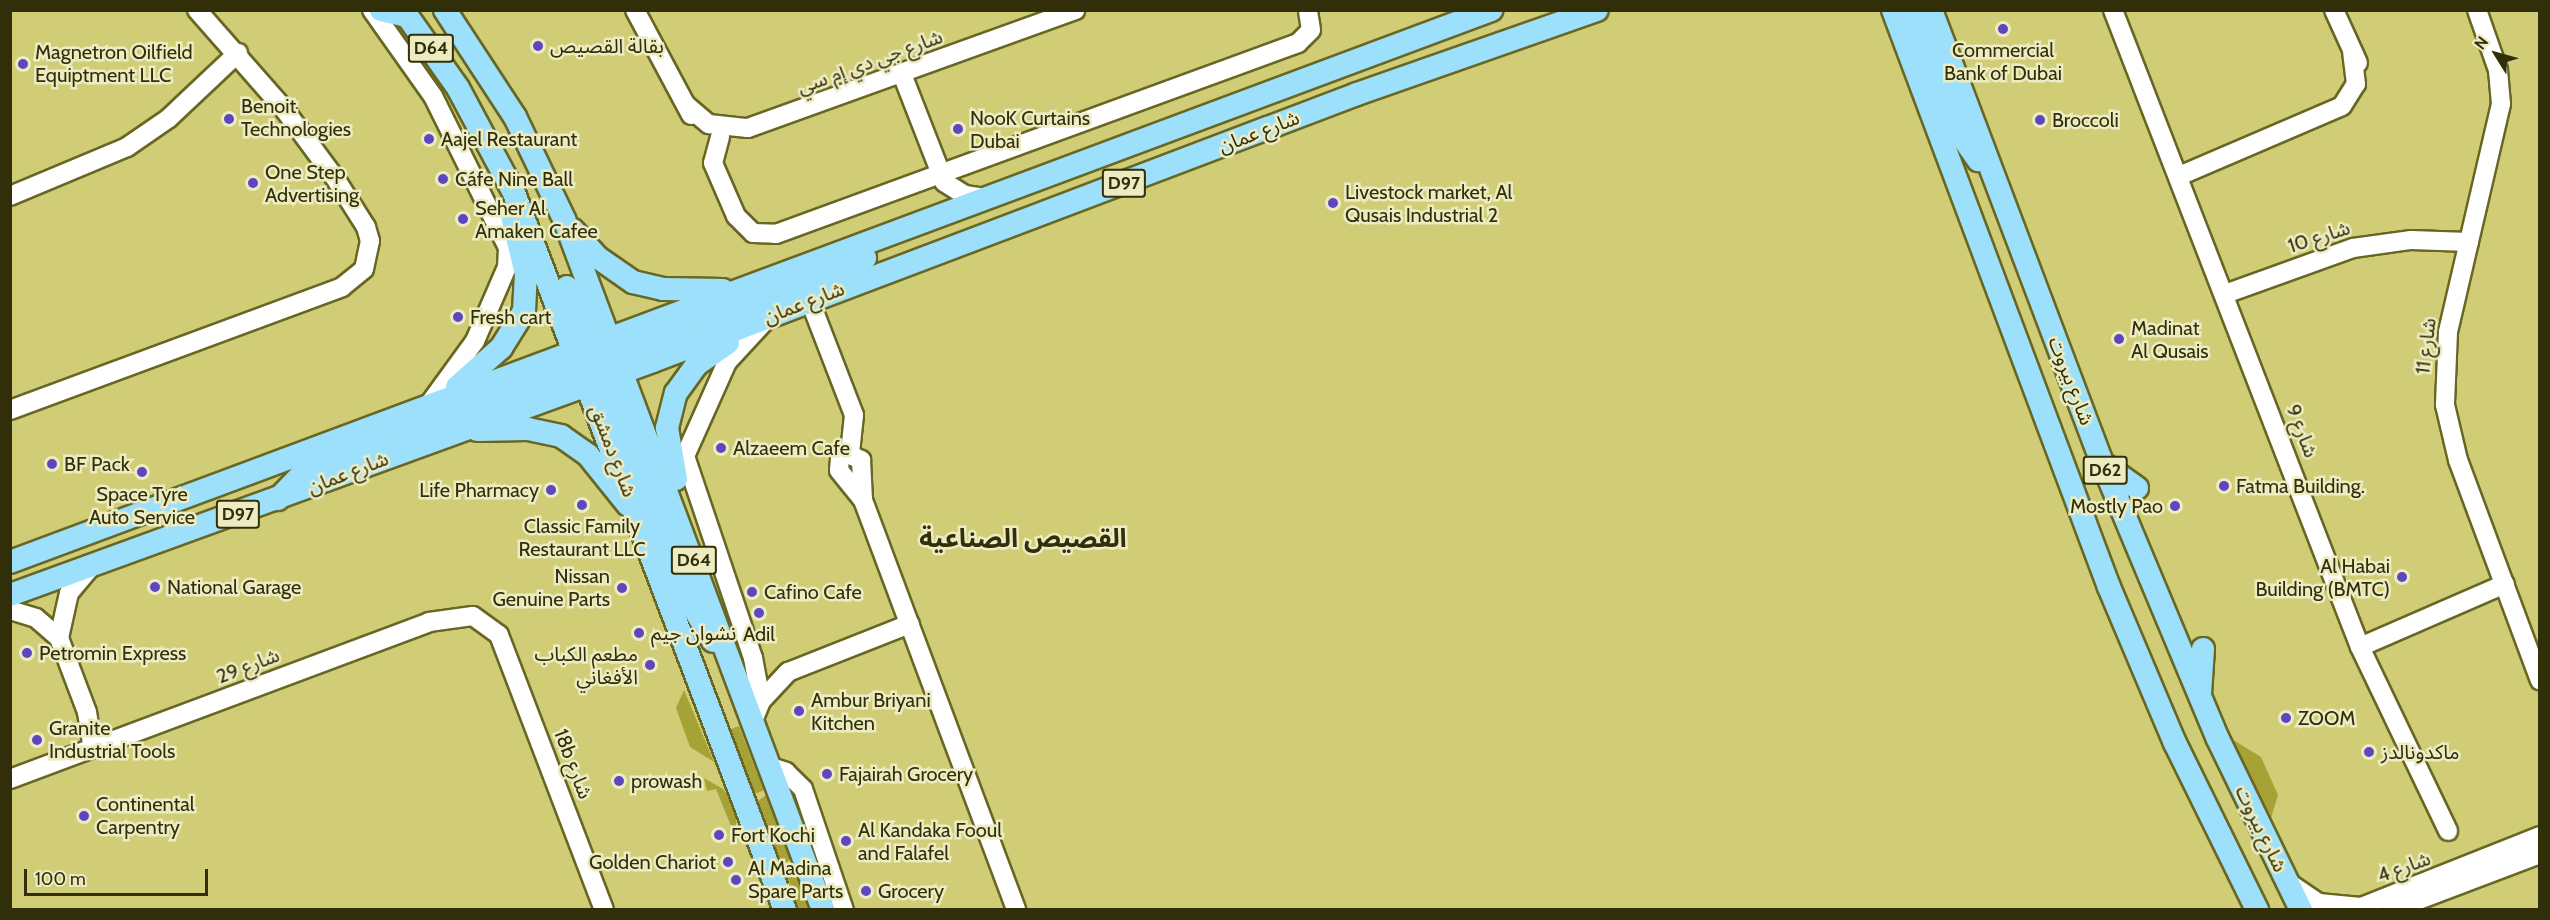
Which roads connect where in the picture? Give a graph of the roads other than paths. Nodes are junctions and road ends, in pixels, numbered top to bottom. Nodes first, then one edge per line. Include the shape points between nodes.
1 (197, 10) edge
2 (372, 10) edge
3 (381, 10) edge
4 (446, 10) edge
5 (635, 10) edge
6 (1075, 10) edge
7 (1308, 10) edge
8 (1491, 10) edge
9 (1564, 10) edge
10 (1597, 10) edge
11 (1883, 10) edge
12 (1914, 10) edge
13 (1931, 10) edge
14 (1948, 10) edge
15 (2334, 10) edge
16 (2477, 10) edge
17 (405, 13) edge
18 (2118, 16) edge
19 (1897, 20) edge
20 (1539, 31) junction
21 (238, 53) junction
22 (1954, 73) junction
23 (902, 74) junction
24 (686, 105) junction
25 (781, 118) junction
26 (484, 132) junction
27 (720, 137) junction
28 (938, 174) junction
29 (1992, 174) junction
30 (2179, 176) junction
31 (514, 193) junction
32 (10, 195) edge
33 (994, 199) junction
34 (564, 219) junction
35 (904, 232) junction
36 (2467, 248) junction
37 (731, 291) junction
38 (2225, 294) junction
39 (810, 301) junction
40 (771, 316) junction
41 (745, 325) junction
42 (598, 361) junction
43 (440, 399) junction
44 (12, 405) edge
45 (463, 429) junction
46 (2102, 462) junction
47 (2137, 488) dead end
48 (278, 500) junction
49 (676, 507) junction
50 (636, 511) junction
51 (10, 562) edge
52 (91, 567) junction
53 (2507, 589) junction
54 (10, 595) edge
55 (10, 610) edge
56 (910, 624) junction
57 (499, 635) joint
58 (59, 638) junction
59 (2360, 647) junction
60 (2204, 649) dead end
61 (753, 658) junction
62 (729, 660) junction
63 (788, 672) junction
64 (2540, 680) edge
65 (2200, 699) junction
66 (757, 711) junction
67 (100, 746) junction
68 (768, 766) junction
69 (10, 779) edge
70 (2448, 831) dead end
71 (2540, 836) edge
72 (2540, 854) edge
73 (2286, 881) junction
74 (604, 909) edge
75 (785, 909) edge
76 (823, 909) edge
77 (844, 909) edge
78 (1016, 909) edge
79 (2258, 909) edge
80 (2301, 909) edge
81 (2392, 909) edge

1 - 21 street
2 - 43 street via 433,96 508,248 507,267 475,341
3 - 17 main road
4 - 34 main road, شارع دمشق / D64 via 515,117
5 - 24 street, شارع جي دي إم سي
6 - 23 street, شارع جي دي إم سي
7 - 28 street via 1311,30 1298,43
8 - 33 main road, شارع عمان / D97
9 - 20 main road
10 - 20 main road, شارع عمان / D97
11 - 19 main road, شارع بيروت
12 - 29 main road via 1960,134
13 - 22 main road, شارع بيروت / D62
14 - 22 main road via 1957,42
15 - 30 street via 2365,78 2360,102 2347,112 2317,119
16 - 36 street, شارع 11 via 2498,70 2501,104
17 - 26 main road, شارع دمشق / D64
18 - 30 street, شارع 9
19 - 79 main road, شارع بيروت / D62 via 2109,587 2184,763
20 - 39 main road, شارع عمان / D97
21 - 32 street via 169,118 134,142
21 - 44 street via 310,143 357,215 358,253 342,287
22 - 29 main road, شارع بيروت / D62
23 - 25 street, شارع جي دي إم سي
23 - 28 street
24 - 25 street, شارع جي دي إم سي via 709,124 728,129
24 - 27 street, شارع جي دي إم سي via 699,126
25 - 27 street, شارع جي دي إم سي via 744,137
26 - 31 main road, شارع دمشق / D64
26 - 42 main road via 521,173
27 - 28 street via 715,169 740,223 760,235
28 - 33 street via 954,191
29 - 46 main road, شارع بيروت / D62
30 - 38 street, شارع 9
31 - 42 main road, شارع دمشق / D64
31 - 43 main road via 512,223 526,274 524,311 501,348
33 - 35 main road, شارع عمان / D97
34 - 37 main road via 597,257 633,282 663,289
34 - 42 main road, شارع دمشق / D64
35 - 37 main road, شارع عمان / D97
35 - 42 main road via 843,268
36 - 38 street, شارع 10 via 2431,240 2353,248
36 - 53 street, شارع 11 via 2445,351 2445,405 2458,460
37 - 42 main road, شارع عمان / D97
38 - 59 street, شارع 9
39 - 40 main road, شارع عمان / D97
39 - 56 street via 854,415 850,452 840,458 838,466 863,500
40 - 41 main road, شارع عمان / D97
40 - 61 street via 727,362 685,456
41 - 42 main road, شارع عمان / D97
41 - 49 main road via 696,364 676,393 668,428
42 - 43 main road, شارع عمان / D97
42 - 45 main road, شارع عمان / D97
42 - 48 main road via 306,470
42 - 49 main road, شارع دمشق / D64
42 - 50 main road, شارع دمشق / D64
42 - 62 main road via 690,602
43 - 51 main road, شارع عمان / D97
45 - 48 main road, شارع عمان / D97
45 - 50 main road via 561,436 588,455
46 - 47 main road
46 - 65 main road, شارع بيروت / D62
48 - 52 main road, شارع عمان / D97
49 - 62 main road, شارع دمشق / D64
50 - 75 main road, شارع دمشق / D64
52 - 54 main road, شارع عمان / D97
52 - 58 street via 69,593
53 - 59 street
53 - 64 street, شارع 11
55 - 58 street via 36,618
56 - 63 street
56 - 78 street
57 - 67 street, شارع 29 via 487,621 472,616 438,619
57 - 74 street, 18b شارع
58 - 67 street
59 - 70 street, شارع 9
60 - 65 main road
61 - 63 street
61 - 66 street
62 - 66 main road, شارع دمشق / D64
63 - 66 street
65 - 73 main road, شارع بيروت / D62
66 - 68 main road, شارع دمشق / D64
67 - 69 street, شارع 29
68 - 76 main road, شارع دمشق / D64
68 - 77 street via 786,772 803,789
71 - 73 street, شارع 4 via 2361,906 2319,903
72 - 81 street, شارع 4
73 - 80 main road, شارع بيروت / D62

